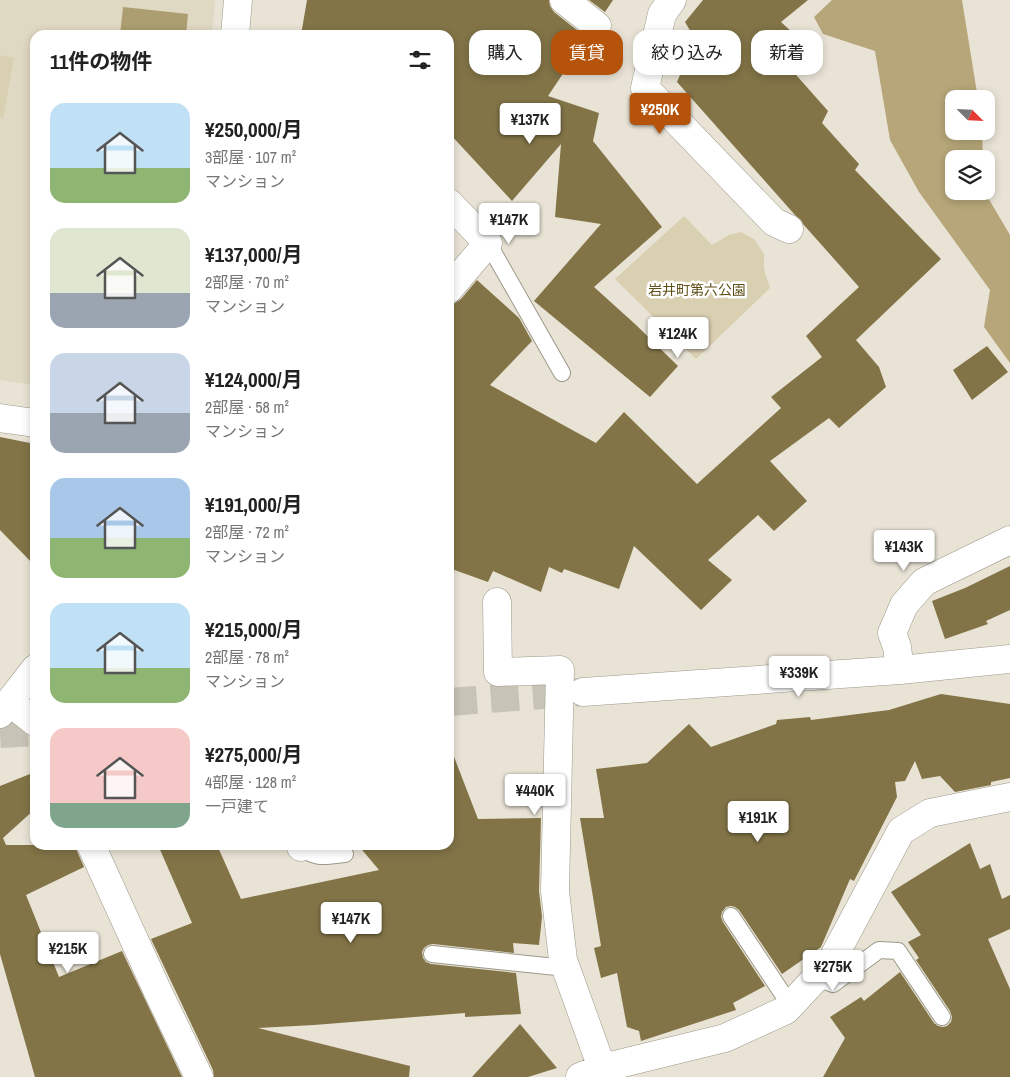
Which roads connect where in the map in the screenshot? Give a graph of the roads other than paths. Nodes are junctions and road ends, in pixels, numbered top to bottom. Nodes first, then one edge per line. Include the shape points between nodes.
1 (238, 0) edge
2 (564, 0) edge
3 (672, 0) edge
4 (597, 26) dead end
5 (235, 30) edge
6 (454, 208) edge
7 (789, 229) dead end
8 (488, 243) junction
9 (454, 283) edge
10 (562, 373) dead end
11 (0, 418) edge
12 (30, 422) edge
13 (1010, 540) edge
14 (497, 602) dead end
15 (1010, 659) edge
16 (900, 670) junction
17 (30, 676) edge
18 (583, 692) tunnel mouth
19 (5, 708) edge
20 (30, 720) edge
21 (1010, 797) edge
22 (93, 850) edge
23 (305, 850) edge
24 (345, 854) dead end
25 (731, 916) dead end
26 (432, 954) dead end
27 (566, 968) junction
28 (817, 978) junction
29 (790, 1005) junction
30 (942, 1017) dead end
31 (591, 1073) edge
32 (199, 1077) edge

1 - 5 street
2 - 4 street
3 - 7 street via 662,14 645,88 774,222
6 - 8 street
8 - 9 street
8 - 10 lane
11 - 12 street
13 - 16 street via 924,582 909,599 892,633
14 - 27 street via 498,672 560,670 555,891 562,960
15 - 16 street
16 - 18 street
17 - 19 street
19 - 20 street
21 - 28 street via 930,813 901,831 831,962
22 - 32 street
23 - 24 lane via 308,854 322,857
25 - 29 lane
26 - 27 lane
27 - 31 street
28 - 29 street
28 - 30 lane via 833,984 879,950 898,951
29 - 31 street via 786,1010 725,1038

